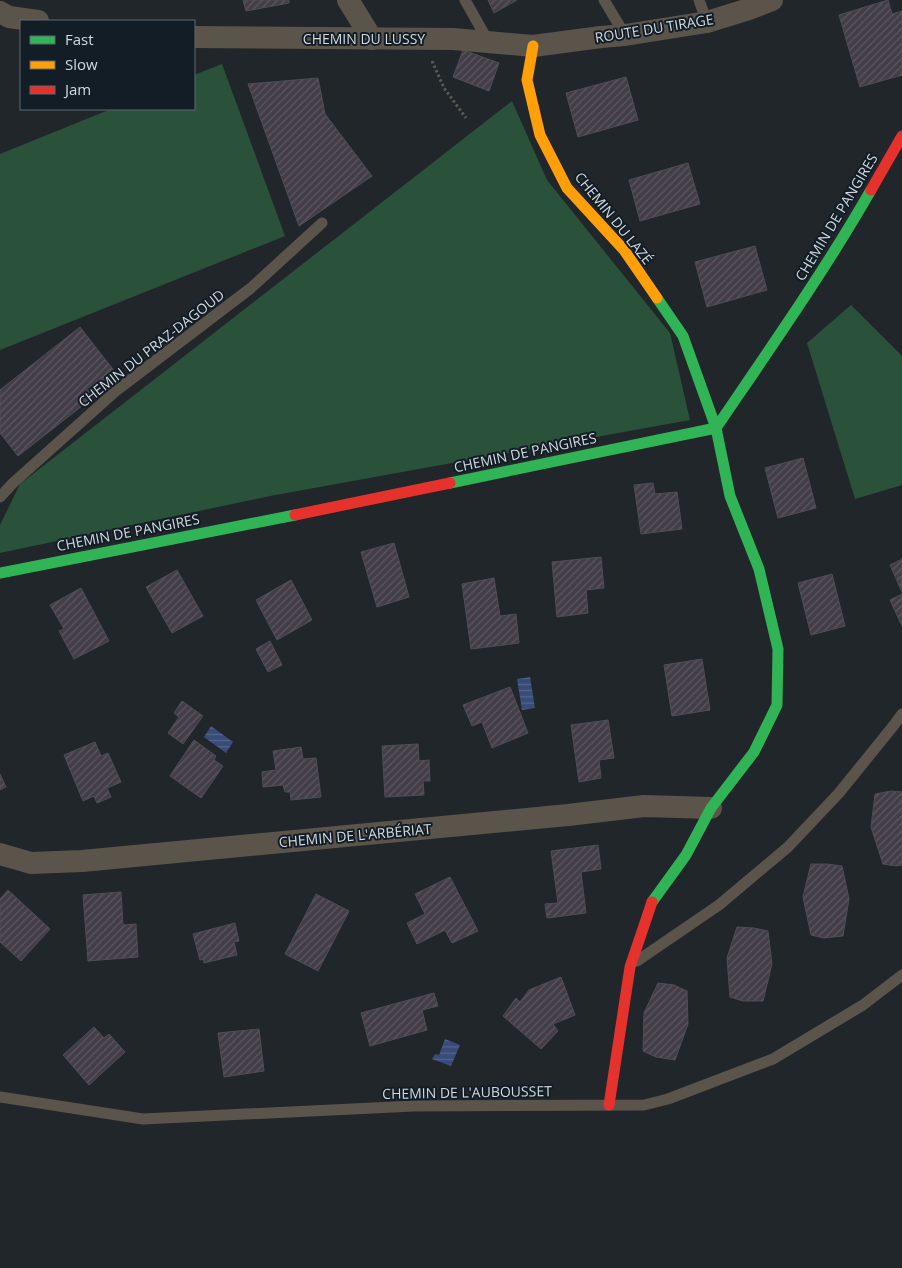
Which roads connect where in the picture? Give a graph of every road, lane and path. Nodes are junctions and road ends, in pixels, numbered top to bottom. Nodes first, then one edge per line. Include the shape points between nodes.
1 (348, 0) edge
2 (465, 0) edge
3 (604, 0) edge
4 (699, 0) edge
5 (772, 0) edge
6 (0, 12) edge
7 (30, 20) edge
8 (707, 22) junction
9 (625, 35) junction
10 (195, 37) edge
11 (422, 38) junction
12 (372, 39) junction
13 (488, 41) junction
14 (533, 46) junction
15 (466, 118) dead end
16 (902, 136) edge
17 (322, 223) dead end
18 (716, 428) junction
19 (0, 497) edge
20 (0, 573) edge
21 (902, 714) edge
22 (712, 808) junction
23 (0, 854) edge
24 (630, 967) junction
25 (902, 975) edge
26 (0, 1097) edge
27 (608, 1105) junction

1 - 12 street
2 - 13 lane
3 - 9 lane
4 - 8 lane
5 - 8 street, ROUTE DU TIRAGE
6 - 7 street via 8,17
8 - 9 street, ROUTE DU TIRAGE
9 - 14 street, ROUTE DU TIRAGE
10 - 12 street, CHEMIN DU LUSSY
11 - 12 street, CHEMIN DU LUSSY
11 - 13 street, CHEMIN DU LUSSY
11 - 15 path via 444,88
13 - 14 street, CHEMIN DU LUSSY
14 - 18 street, CHEMIN DU LAZÉ via 527,80 540,135 567,188 624,250 683,336
16 - 18 street, CHEMIN DE PANGIRES via 853,222
17 - 19 lane, CHEMIN DU PRAZ-DAGOUD via 251,288 117,390
18 - 20 street, CHEMIN DE PANGIRES
18 - 22 street via 730,496 759,569 778,650 777,705 754,752
21 - 24 lane via 839,793 788,847 720,905
22 - 23 street, CHEMIN DE L'ARBÉRIAT via 644,806 82,861 31,863
22 - 24 street via 686,855 653,899
24 - 27 street
25 - 27 lane, CHEMIN DE L'AUBOUSSET via 863,1006 774,1059 668,1099 644,1105
26 - 27 lane, CHEMIN DE L'AUBOUSSET via 143,1118 414,1106

